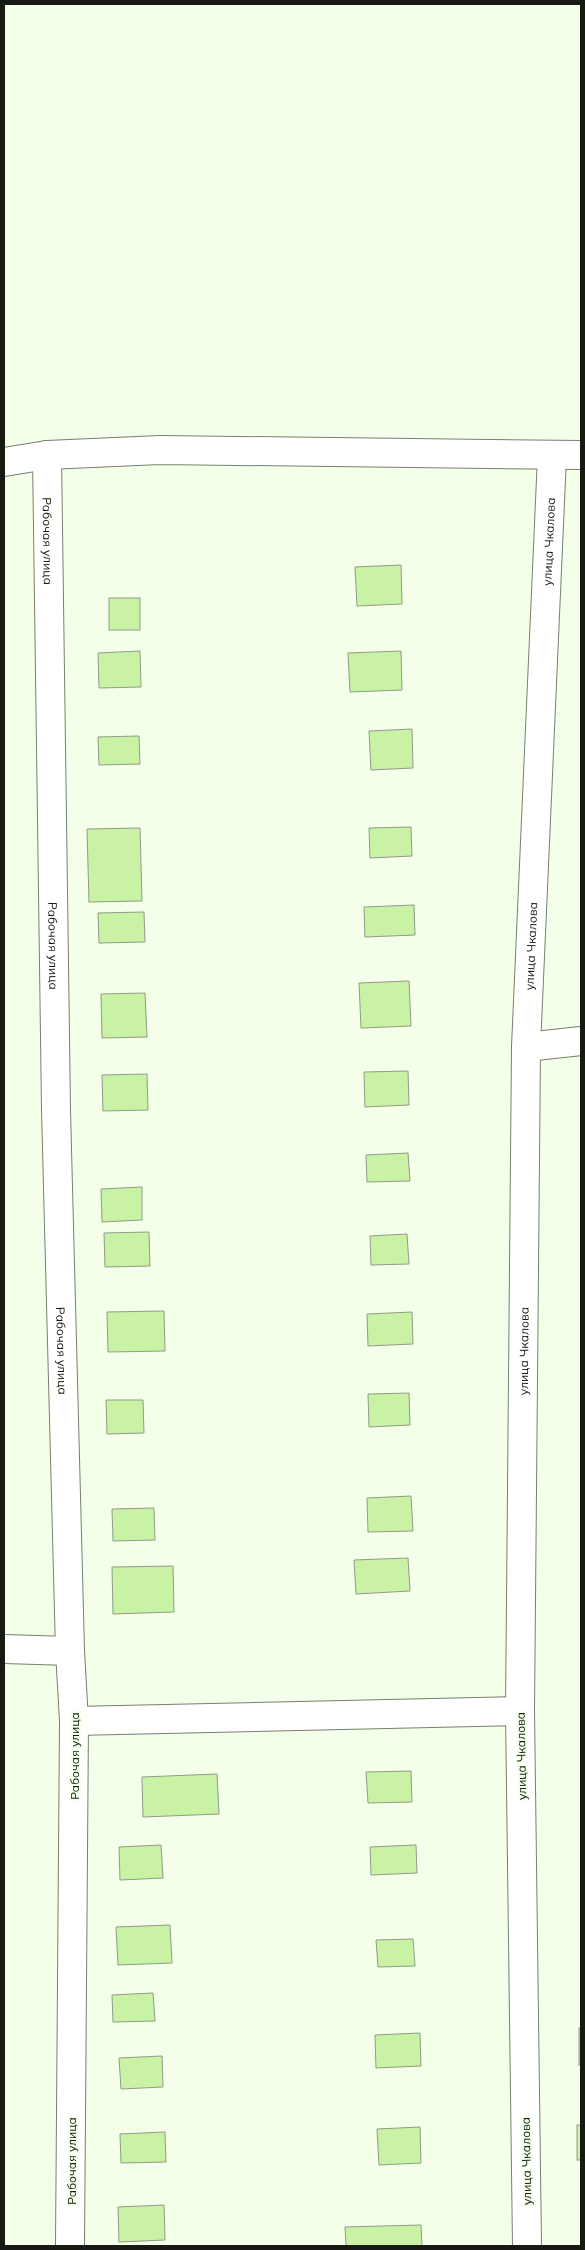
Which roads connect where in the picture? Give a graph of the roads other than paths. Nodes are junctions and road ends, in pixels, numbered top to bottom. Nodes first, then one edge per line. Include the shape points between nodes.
1 (47, 455) junction
2 (581, 455) edge
3 (552, 456) junction
4 (4, 462) edge
5 (581, 1041) edge
6 (526, 1046) junction
7 (4, 1649) edge
8 (70, 1650) junction
9 (520, 1711) junction
10 (74, 1721) junction
11 (70, 2246) edge
12 (527, 2246) edge

1 - 3 street via 160,450
1 - 4 street
1 - 8 street, Рабочая улица via 55,1100
2 - 3 street
3 - 6 street, улица Чкалова
5 - 6 street
6 - 9 street, улица Чкалова
7 - 8 street
8 - 10 street, Рабочая улица
9 - 10 street
9 - 12 street, улица Чкалова
10 - 11 street, Рабочая улица

